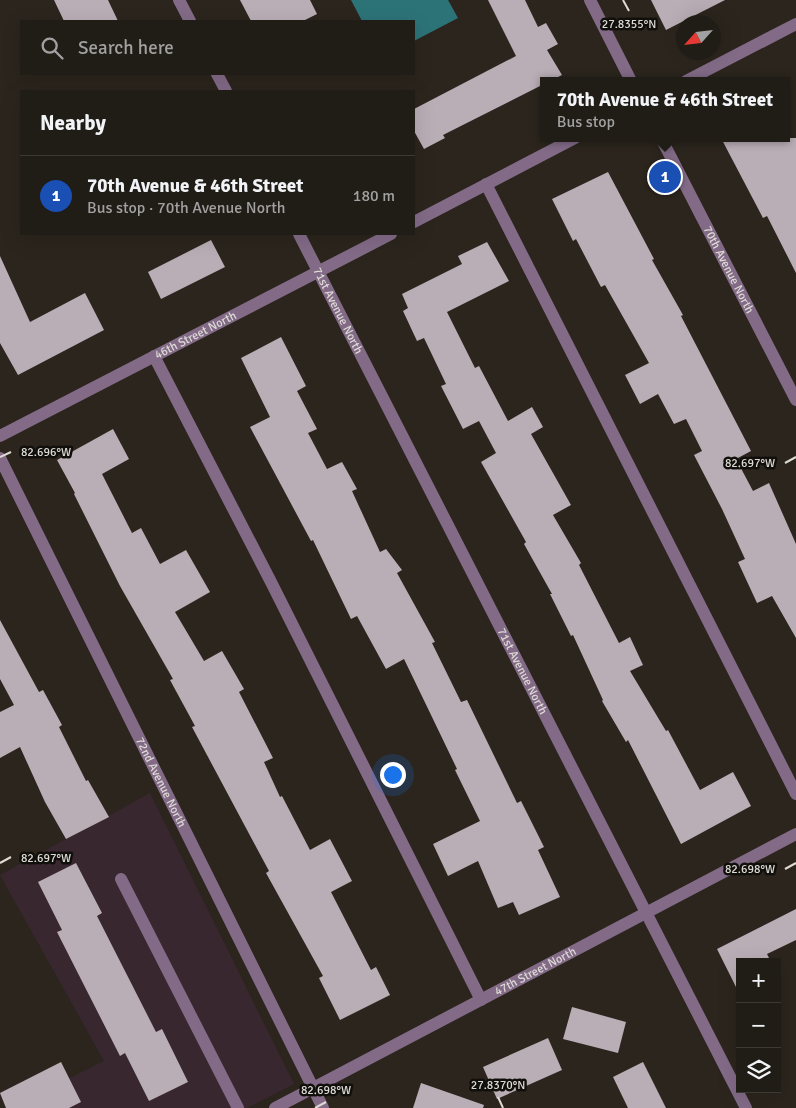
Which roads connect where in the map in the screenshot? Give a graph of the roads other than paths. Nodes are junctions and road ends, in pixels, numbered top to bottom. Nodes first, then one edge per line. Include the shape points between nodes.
1 (179, 0) edge
2 (590, 0) edge
3 (189, 20) edge
4 (796, 24) edge
5 (218, 75) edge
6 (629, 77) edge
7 (694, 77) edge
8 (225, 90) edge
9 (567, 142) edge
10 (663, 142) edge
11 (486, 184) junction
12 (415, 221) edge
13 (300, 235) edge
14 (389, 235) edge
15 (318, 271) junction
16 (154, 356) junction
17 (796, 400) edge
18 (0, 436) edge
19 (0, 458) edge
20 (796, 794) edge
21 (796, 834) edge
22 (121, 879) dead end
23 (646, 913) junction
24 (481, 1000) junction
25 (312, 1089) junction
26 (238, 1108) edge
27 (275, 1108) edge
28 (322, 1108) edge
29 (746, 1108) edge

1 - 3 street
2 - 6 street
4 - 7 street
5 - 8 street
9 - 11 street
10 - 17 street, 70th Avenue North
11 - 12 street
11 - 20 street
13 - 15 street, 71st Avenue North
14 - 15 street, 46th Street North
15 - 16 street, 46th Street North
15 - 23 street, 71st Avenue North
16 - 18 street, 46th Street North
16 - 24 street
19 - 25 street, 72nd Avenue North
21 - 23 street, 47th Street North
22 - 26 street
23 - 24 street, 47th Street North
23 - 29 street, 71st Avenue North
24 - 25 street, 47th Street North
25 - 27 street, 47th Street North
25 - 28 street, 72nd Avenue North

